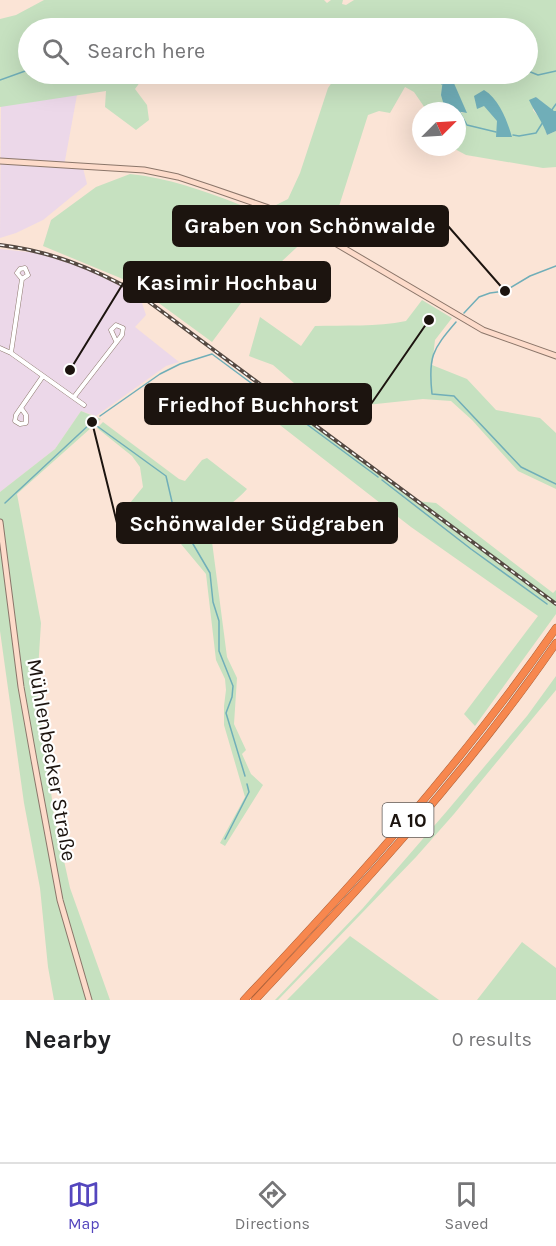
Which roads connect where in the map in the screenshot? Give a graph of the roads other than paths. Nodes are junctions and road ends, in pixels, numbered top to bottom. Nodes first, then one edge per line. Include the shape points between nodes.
1 (0, 161) edge
2 (22, 279) dead end
3 (116, 341) dead end
4 (0, 348) edge
5 (11, 353) junction
6 (556, 356) edge
7 (43, 376) junction
8 (74, 397) junction
9 (84, 405) dead end
10 (21, 408) dead end
11 (0, 522) edge
12 (556, 628) edge
13 (556, 643) edge
14 (89, 1000) edge
15 (244, 1000) edge
16 (255, 1000) edge

1 - 6 main road via 144,170 212,188 301,223 483,330
2 - 5 street
3 - 8 street
4 - 5 street
5 - 7 street
7 - 8 street
7 - 10 street
8 - 9 street
11 - 14 main road, Mühlenbecker Straße via 21,687 60,900
12 - 15 highway, A 10 via 449,771 377,856
13 - 16 highway, A 10 via 446,790

